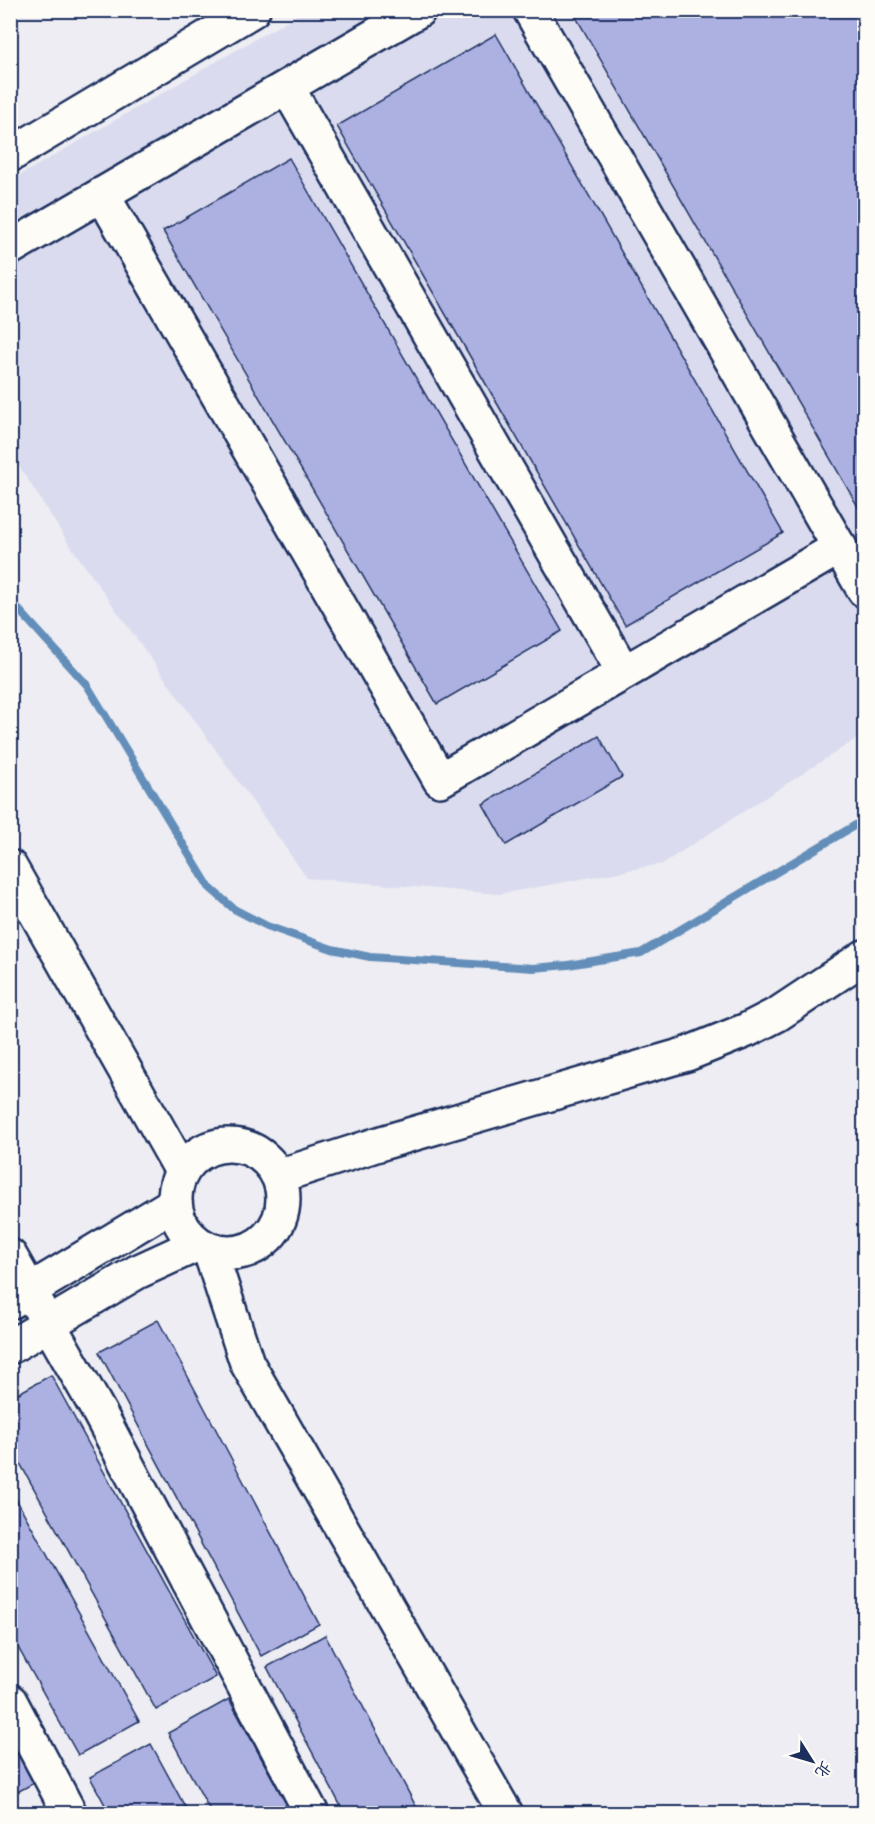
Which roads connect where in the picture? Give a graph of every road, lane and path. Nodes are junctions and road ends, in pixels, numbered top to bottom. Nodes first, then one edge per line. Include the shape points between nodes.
1 (253, 10) edge
2 (419, 10) edge
3 (530, 10) edge
4 (287, 87) junction
5 (10, 155) edge
6 (102, 195) junction
7 (10, 248) edge
8 (840, 547) junction
9 (864, 590) edge
10 (624, 673) junction
11 (10, 867) edge
12 (864, 957) edge
13 (182, 1171) junction
14 (279, 1176) junction
15 (174, 1203) junction
16 (204, 1247) junction
17 (10, 1256) edge
18 (20, 1296) edge
19 (49, 1324) junction
20 (10, 1347) edge
21 (10, 1701) edge
22 (70, 1814) edge
23 (312, 1814) edge
24 (506, 1814) edge

1 - 5 street
2 - 4 street
3 - 8 street
4 - 6 street
4 - 10 street
6 - 7 street
6 - 10 street via 440,780
8 - 9 street
8 - 10 street
11 - 13 street
12 - 14 street via 778,1014 687,1054
13 - 14 street via 193,1158 224,1144 256,1151
13 - 15 street
14 - 16 street via 283,1205 273,1230 253,1248 240,1252 225,1254
15 - 16 street via 187,1234
15 - 18 street
16 - 19 street via 137,1272
16 - 24 street via 247,1363
17 - 18 street
18 - 19 street
19 - 20 street
19 - 23 street
21 - 22 street

